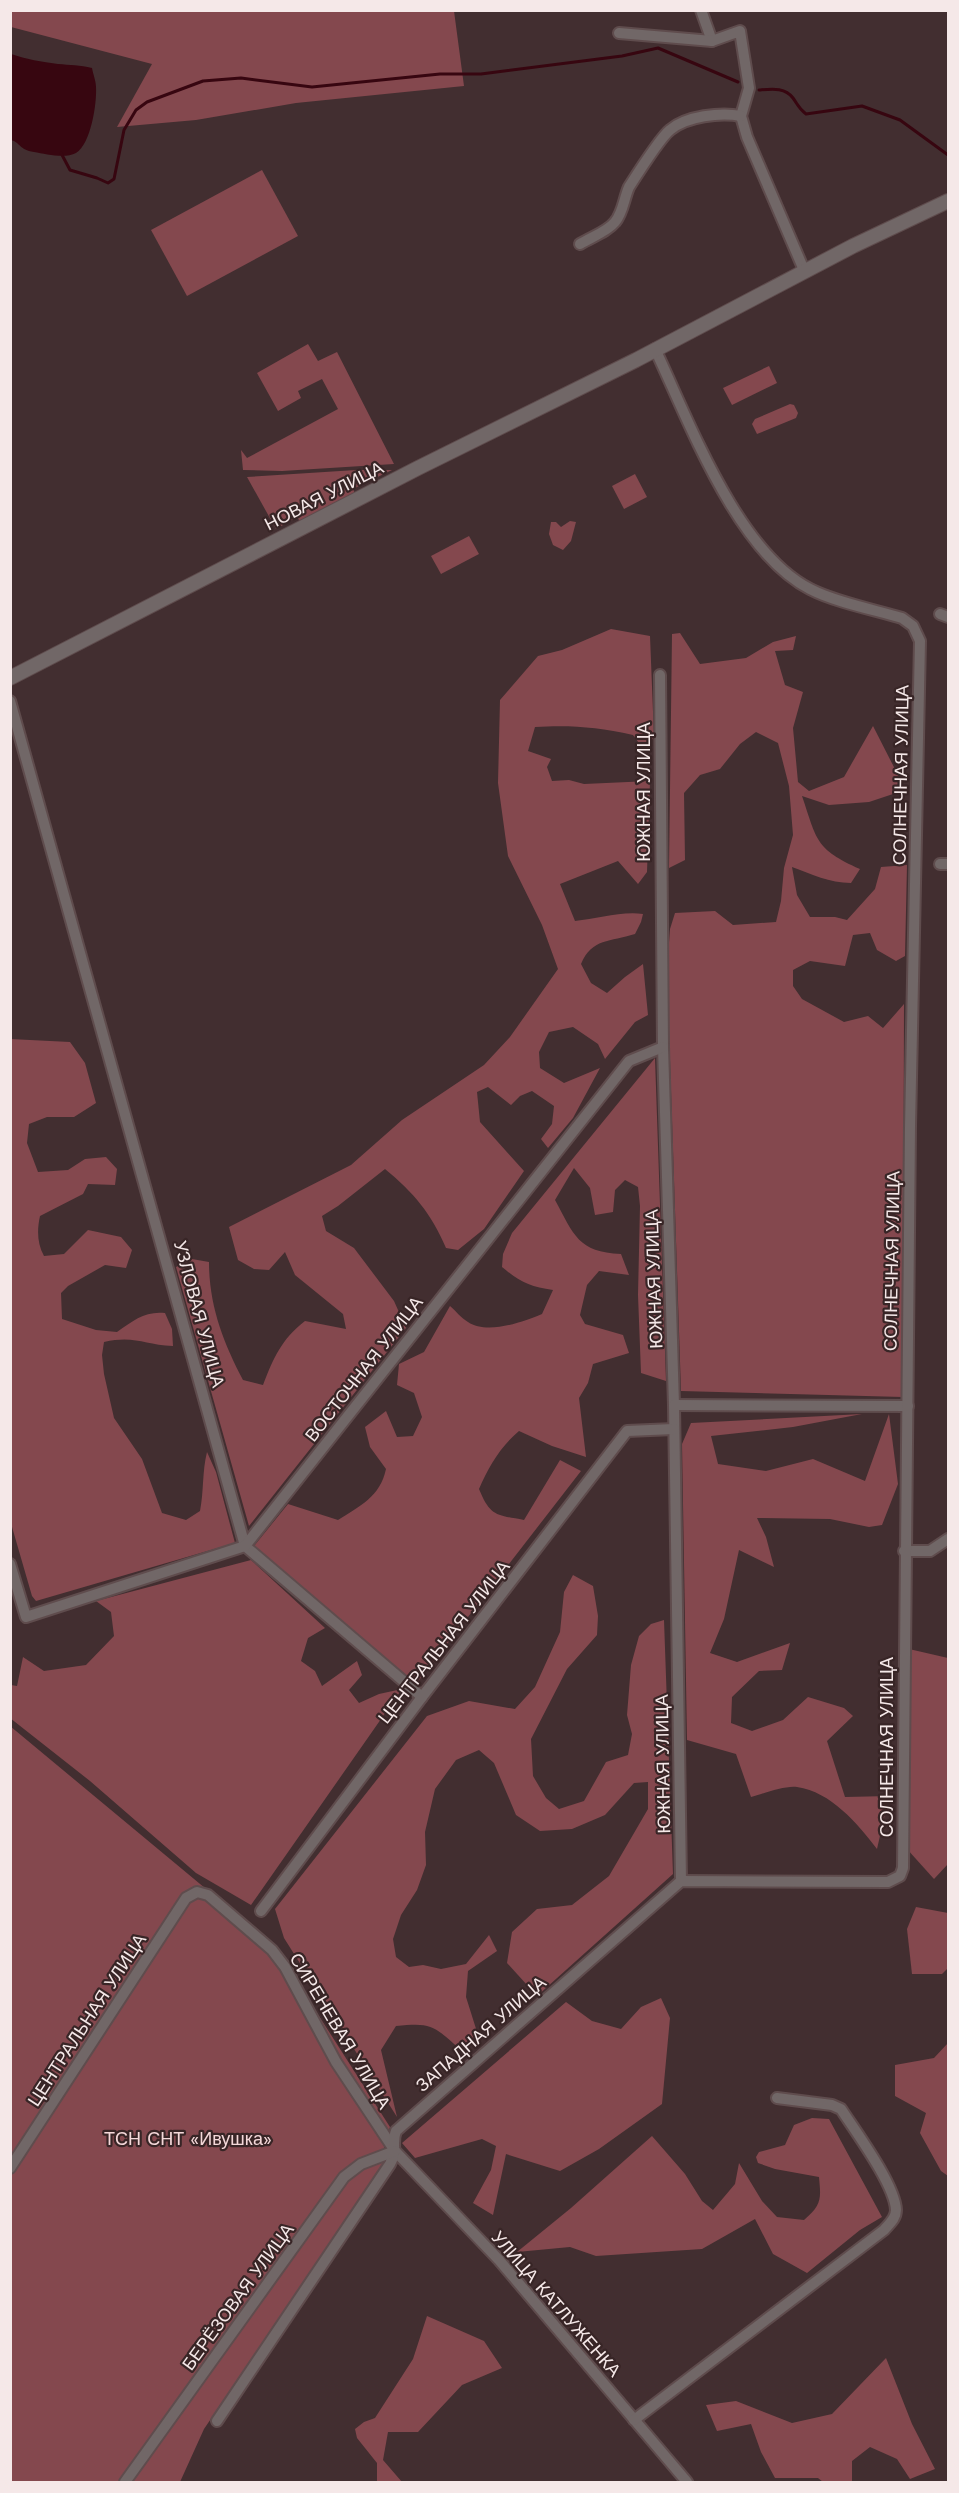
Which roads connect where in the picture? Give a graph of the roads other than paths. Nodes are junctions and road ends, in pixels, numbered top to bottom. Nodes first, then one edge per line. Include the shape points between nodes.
1 (701, 10) edge
2 (619, 33) dead end
3 (712, 41) junction
4 (741, 116) junction
5 (948, 201) edge
6 (580, 244) dead end
7 (804, 270) junction
8 (656, 349) junction
9 (660, 675) dead end
10 (10, 678) edge
11 (10, 701) edge
12 (663, 1047) junction
13 (674, 1406) junction
14 (908, 1406) junction
15 (674, 1429) junction
16 (948, 1539) edge
17 (246, 1546) junction
18 (904, 1551) junction
19 (10, 1564) edge
20 (422, 1697) junction
21 (681, 1881) junction
22 (193, 1893) joint
23 (261, 1911) dead end
24 (777, 2098) dead end
25 (395, 2151) junction
26 (10, 2168) edge
27 (634, 2420) junction
28 (217, 2421) dead end
29 (125, 2482) edge
30 (687, 2482) edge

1 - 3 street
2 - 3 street
3 - 4 street via 740,31 749,88
4 - 6 street via 705,117 679,123 668,131 630,186 617,220
4 - 7 street
5 - 7 street, НОВАЯ УЛИЦА
7 - 8 street, НОВАЯ УЛИЦА
8 - 10 street, НОВАЯ УЛИЦА
8 - 14 street, СОЛНЕЧНАЯ УЛИЦА via 713,471 759,545 783,570 811,589 907,621 916,630 921,646
9 - 12 street, ЮЖНАЯ УЛИЦА
11 - 17 street, УЗЛОВАЯ УЛИЦА
12 - 13 street, ЮЖНАЯ УЛИЦА
12 - 17 street, ВОСТОЧНАЯ УЛИЦА via 629,1061
13 - 14 street
13 - 15 street, ЮЖНАЯ УЛИЦА
14 - 18 street, СОЛНЕЧНАЯ УЛИЦА
15 - 20 street, ЦЕНТРАЛЬНАЯ УЛИЦА via 627,1431
15 - 21 street, ЮЖНАЯ УЛИЦА
16 - 18 street via 930,1551
17 - 19 street via 26,1617
17 - 20 street
18 - 21 street, СОЛНЕЧНАЯ УЛИЦА via 900,1876 888,1882
20 - 23 street, ЦЕНТРАЛЬНАЯ УЛИЦА
21 - 25 street, ЗАПАДНАЯ УЛИЦА via 396,2131
22 - 25 street, СИРЕНЕВАЯ УЛИЦА via 208,1895 272,1950 336,2062
22 - 26 street, ЦЕНТРАЛЬНАЯ УЛИЦА
24 - 27 street via 842,2109 884,2178 896,2209 895,2218
25 - 27 street, УЛИЦА КАТЛУЖЕНКА via 499,2260
25 - 28 street, ЗАПАДНАЯ УЛИЦА
25 - 29 street, БЕРЁЗОВАЯ УЛИЦА via 361,2164 344,2177
27 - 30 street, УЛИЦА КАТЛУЖЕНКА

